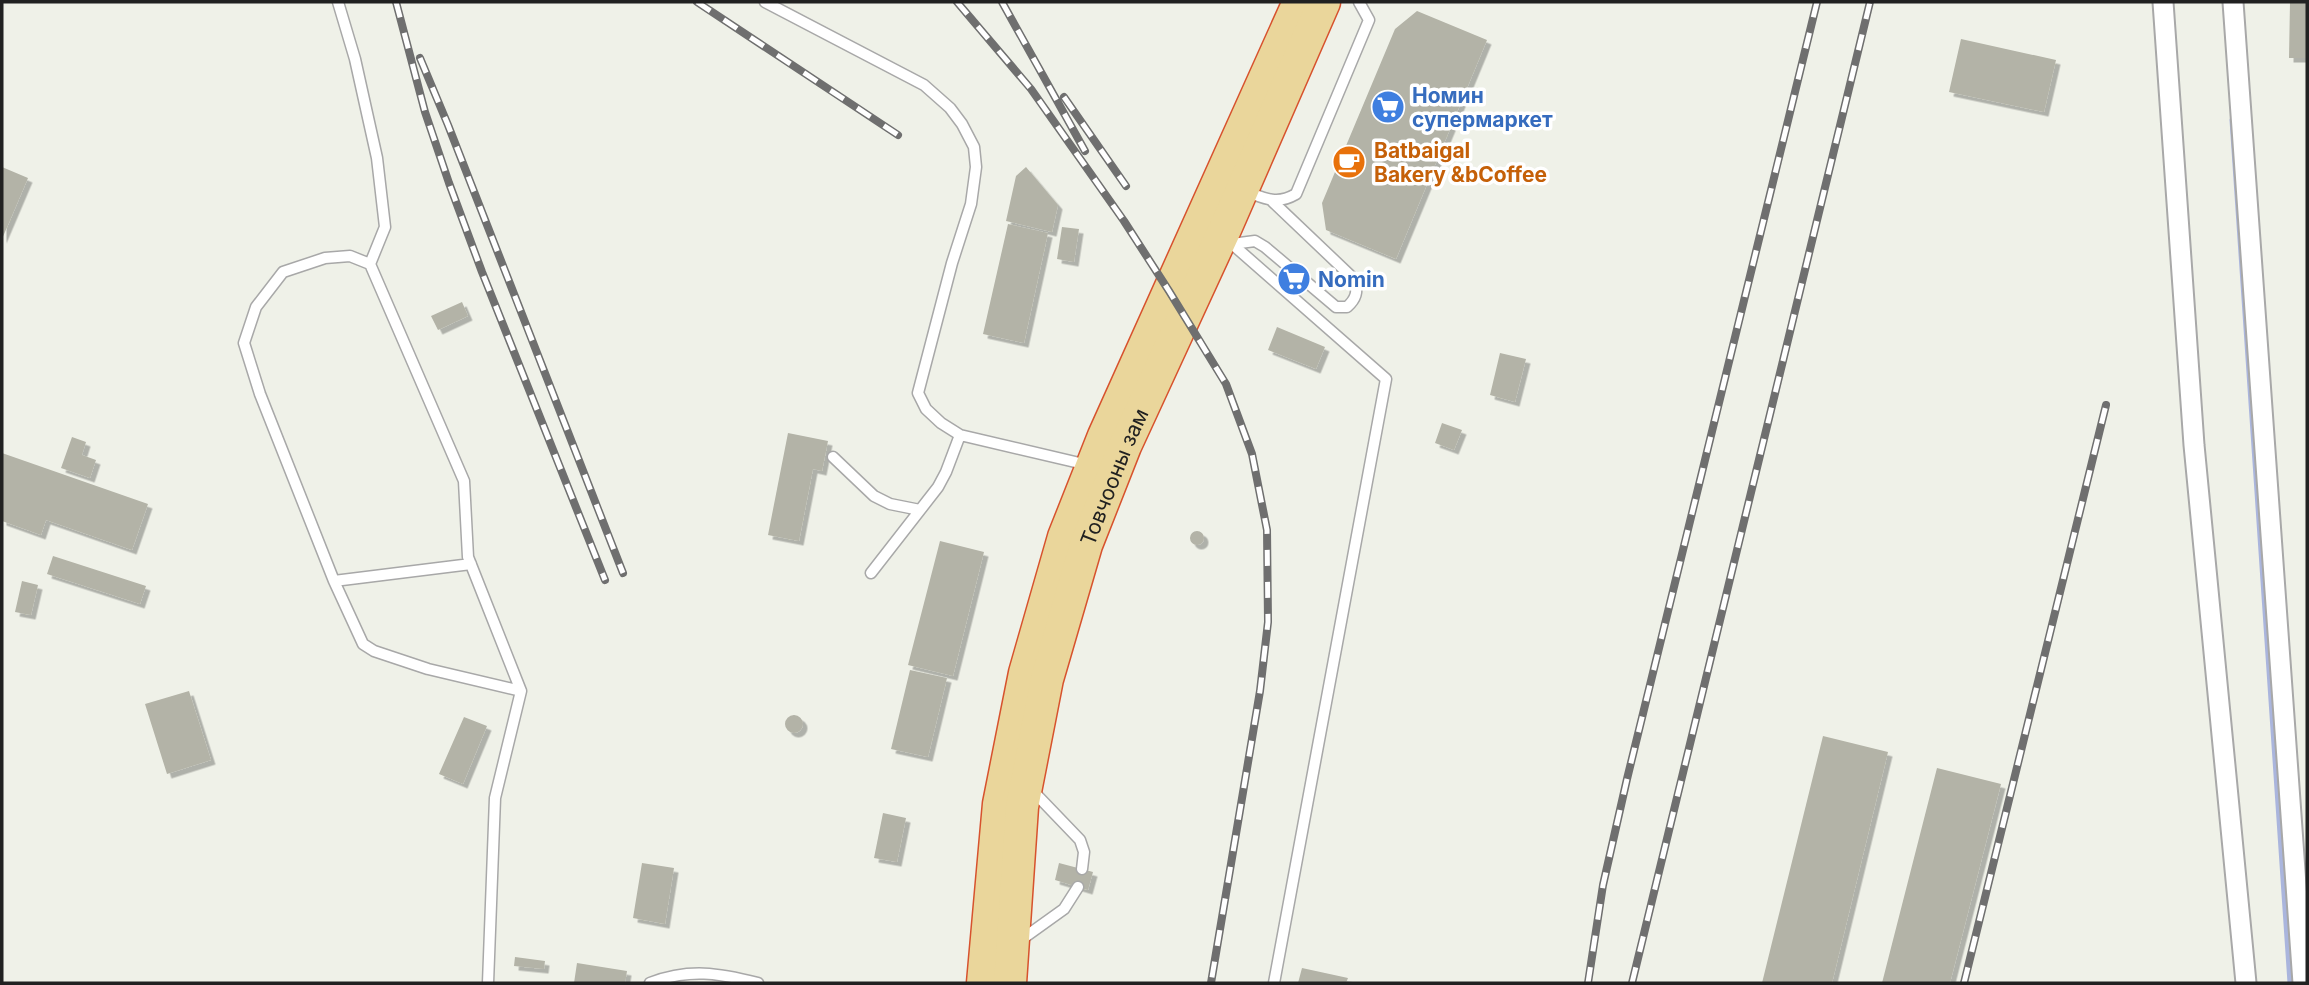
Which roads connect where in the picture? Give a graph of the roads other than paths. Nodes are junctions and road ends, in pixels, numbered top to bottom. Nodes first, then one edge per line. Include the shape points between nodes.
1 (338, 2) edge
2 (765, 2) edge
3 (1298, 2) edge
4 (1324, 2) edge
5 (1359, 2) edge
6 (2162, 2) edge
7 (2233, 2) edge
8 (1242, 190) junction
9 (1272, 201) junction
10 (1227, 240) junction
11 (370, 264) junction
12 (961, 435) junction
13 (833, 457) dead end
14 (1092, 466) junction
15 (920, 510) junction
16 (471, 564) junction
17 (871, 573) dead end
18 (334, 581) junction
19 (521, 691) junction
20 (1026, 785) junction
21 (1082, 869) dead end
22 (1078, 887) dead end
23 (2302, 888) edge
24 (1012, 946) junction
25 (488, 983) edge
26 (650, 983) edge
27 (758, 983) edge
28 (983, 983) edge
29 (1010, 983) edge
30 (1274, 983) edge
31 (2246, 983) edge
32 (2303, 983) edge

1 - 11 lane via 377,158 384,227
2 - 12 lane via 924,85 950,108 974,147 971,204 918,393 926,409
3 - 14 highway, Товчооны зам
4 - 8 highway, Товчооны зам
5 - 9 lane via 1369,20 1296,194 1285,201
6 - 31 street via 2194,446
7 - 23 street
8 - 9 lane
8 - 10 highway, Товчооны зам
9 - 10 lane via 1355,280 1357,288 1347,307 1336,307 1265,247
10 - 20 highway, Товчооны зам via 1125,446 1086,545 1047,678
10 - 30 lane via 1386,379
11 - 16 lane via 464,481
11 - 18 lane via 350,257 325,258 283,272 256,307 244,344
12 - 14 lane
12 - 15 lane via 946,472
13 - 15 lane via 874,496
14 - 28 highway, Товчооны зам via 1064,537 1025,673 999,804
15 - 17 lane
16 - 18 lane
16 - 19 lane
18 - 19 lane via 363,644 374,651
19 - 25 lane via 495,798
20 - 21 lane via 1080,840
20 - 24 highway, Товчооны зам
22 - 24 lane via 1064,909
23 - 32 street
24 - 29 highway, Товчооны зам
26 - 27 lane via 683,973 718,973

